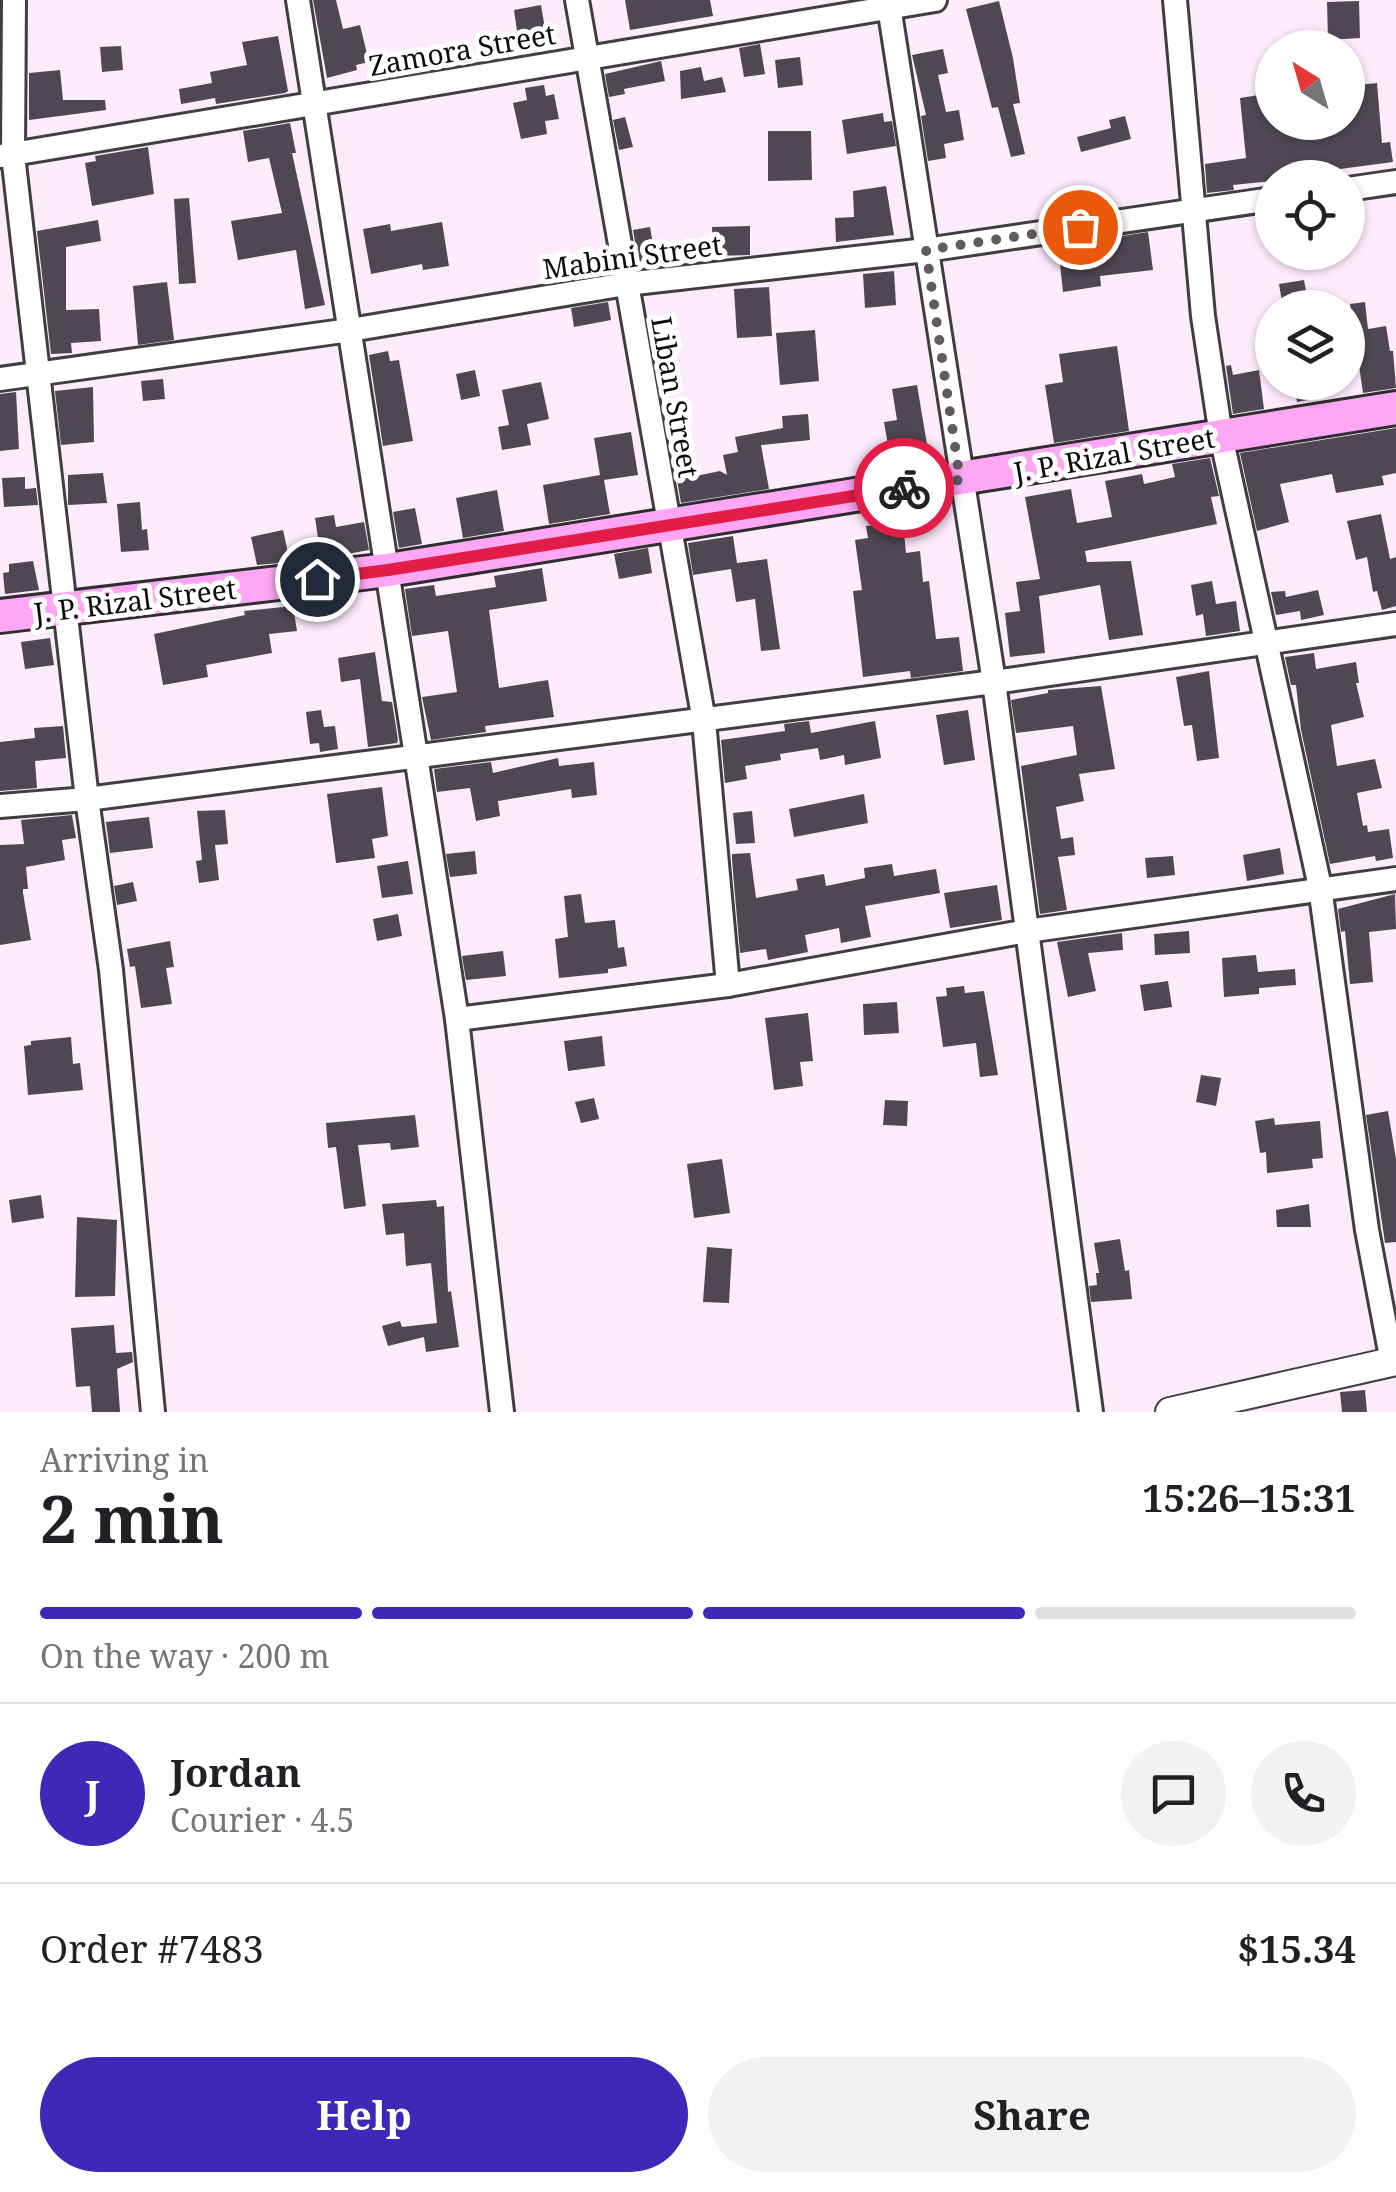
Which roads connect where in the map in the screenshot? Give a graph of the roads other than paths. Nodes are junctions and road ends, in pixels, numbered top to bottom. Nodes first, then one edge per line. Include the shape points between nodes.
1 (14, 0) edge
2 (298, 0) edge
3 (577, 0) edge
4 (935, 0) edge
5 (1175, 0) edge
6 (889, 4) edge
7 (586, 58) junction
8 (315, 106) junction
9 (7, 156) edge
10 (1396, 182) edge
11 (1365, 187) edge
12 (1255, 202) edge
13 (1195, 210) junction
14 (926, 250) junction
15 (626, 284) junction
16 (350, 330) junction
17 (37, 375) junction
18 (0, 379) edge
19 (1396, 408) edge
20 (1221, 436) junction
21 (960, 480) junction
22 (668, 526) junction
23 (388, 570) junction
24 (67, 607) junction
25 (0, 616) edge
26 (1396, 624) edge
27 (1269, 644) junction
28 (994, 682) junction
29 (704, 720) junction
30 (417, 756) junction
31 (86, 799) junction
32 (0, 806) edge
33 (1396, 879) edge
34 (1320, 887) junction
35 (1027, 931) junction
36 (728, 985) junction
37 (457, 1019) junction
38 (1394, 1362) edge
39 (153, 1412) edge
40 (502, 1412) edge
41 (1091, 1412) edge
42 (1170, 1412) edge

1 - 9 street
2 - 8 street
3 - 7 street, Liban Street
4 - 6 street, Zamora Street
5 - 13 street
6 - 7 street, Zamora Street
6 - 14 street
7 - 8 street, Zamora Street
7 - 15 street, Liban Street
8 - 9 street, Zamora Street
8 - 16 street
9 - 17 street
10 - 11 street
12 - 13 street, Mabini Street
13 - 14 street, Mabini Street
13 - 20 street
14 - 15 street, Mabini Street
14 - 21 street
15 - 16 street, Mabini Street
15 - 22 street, Liban Street
16 - 17 street, Mabini Street
16 - 23 street
17 - 18 street, Mabini Street
17 - 24 street
19 - 20 main road, J. P. Rizal Street
20 - 21 main road, J. P. Rizal Street
20 - 27 street
21 - 22 main road, J. P. Rizal Street
21 - 28 street
22 - 23 main road, J. P. Rizal Street
22 - 29 street, Liban Street
23 - 24 main road, J. P. Rizal Street
23 - 30 street
24 - 25 main road, J. P. Rizal Street
24 - 31 street
26 - 27 street
27 - 28 street
27 - 34 street
28 - 29 street
28 - 35 street
29 - 30 street
29 - 36 street, Liban Street
30 - 31 street
30 - 37 street
31 - 32 street
31 - 39 street via 111,970
33 - 34 street
34 - 35 street
34 - 38 street via 1368,1230
35 - 36 street
35 - 41 street
36 - 37 street
37 - 40 street
38 - 42 street

